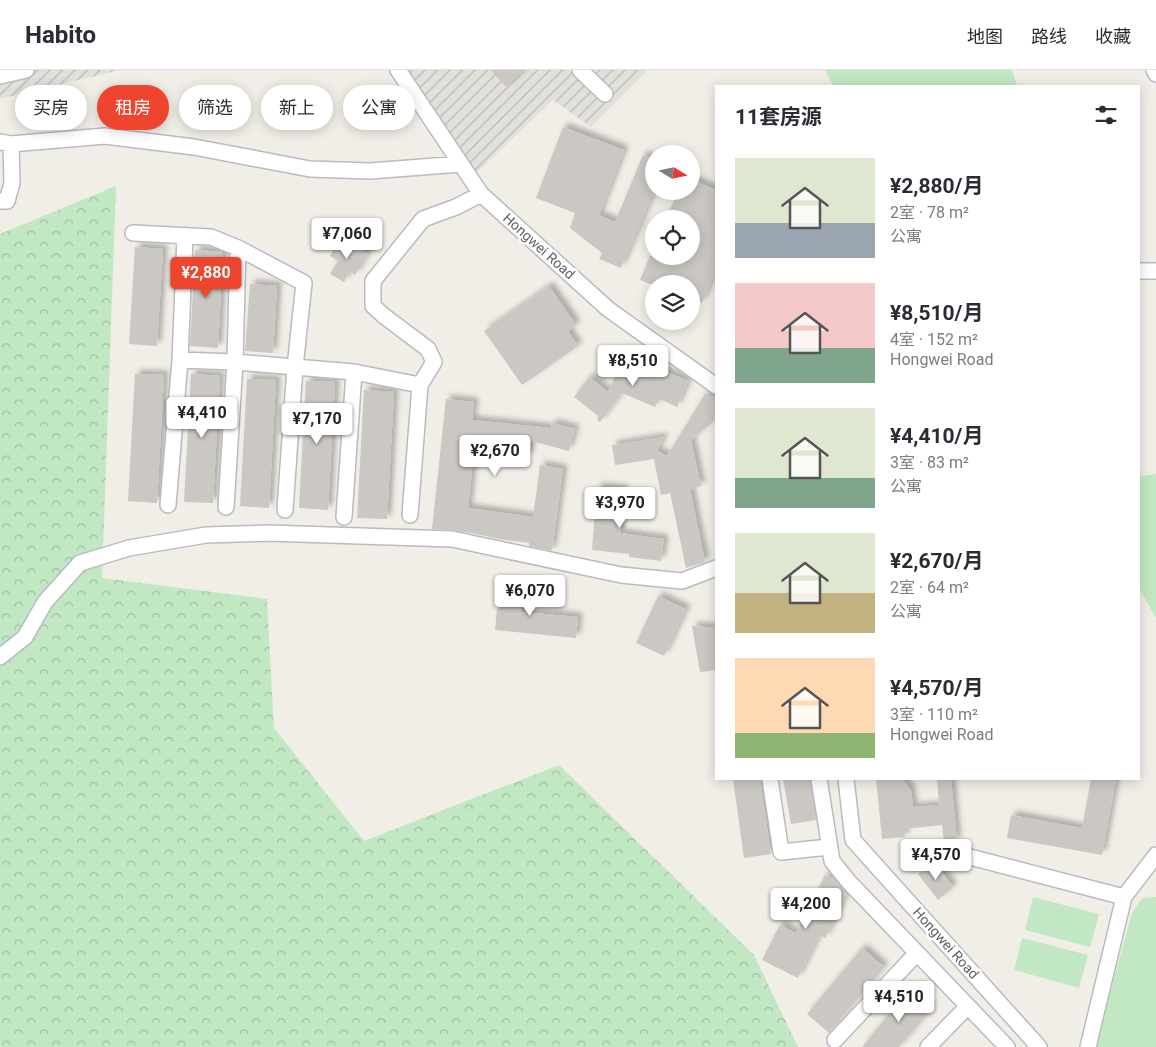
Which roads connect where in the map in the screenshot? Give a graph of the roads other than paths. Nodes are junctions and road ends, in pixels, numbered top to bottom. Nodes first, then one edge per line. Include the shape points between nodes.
1 (26, 70) edge
2 (398, 70) edge
3 (580, 70) edge
4 (1154, 70) edge
5 (1156, 74) edge
6 (0, 76) edge
7 (605, 94) dead end
8 (6, 143) edge
9 (461, 164) junction
10 (481, 194) junction
11 (0, 202) edge
12 (133, 233) dead end
13 (185, 237) junction
14 (238, 248) junction
15 (1140, 271) edge
16 (1156, 271) edge
17 (180, 360) junction
18 (235, 362) junction
19 (295, 367) junction
20 (354, 372) junction
21 (420, 385) junction
22 (715, 385) edge
23 (168, 504) dead end
24 (226, 507) dead end
25 (286, 510) dead end
26 (410, 515) dead end
27 (344, 517) dead end
28 (715, 568) edge
29 (0, 657) edge
30 (770, 780) edge
31 (819, 780) edge
32 (846, 780) edge
33 (829, 847) junction
34 (1156, 855) edge
35 (970, 857) dead end
36 (1124, 897) junction
37 (917, 953) junction
38 (968, 1006) junction
39 (834, 1040) dead end
40 (928, 1047) edge
41 (1006, 1047) edge
42 (1039, 1047) edge
43 (1088, 1047) edge

1 - 6 street
2 - 9 street, Hongwei Road
3 - 7 street
4 - 5 street
8 - 9 street via 105,136 194,147 310,169 370,171
8 - 11 street via 12,183 7,201
9 - 10 street, Hongwei Road
10 - 21 street via 423,219 373,281 373,306 428,348 434,362
10 - 22 street, Hongwei Road via 608,308
12 - 13 street
13 - 14 street via 211,237
13 - 17 street
14 - 18 street
14 - 19 street via 304,283
15 - 16 street
17 - 18 street
17 - 23 street
18 - 19 street
18 - 24 street
19 - 20 street
19 - 25 street
20 - 21 street
20 - 27 street
21 - 26 street
28 - 29 street via 682,581 621,575 452,539 268,533 206,535 129,548 80,563 45,602 25,637
30 - 33 street via 781,852
31 - 33 street
32 - 42 street, Hongwei Road via 853,840
33 - 37 street via 832,861
34 - 36 street
35 - 36 street
36 - 43 street
37 - 38 street
37 - 39 street
38 - 40 street
38 - 41 street

